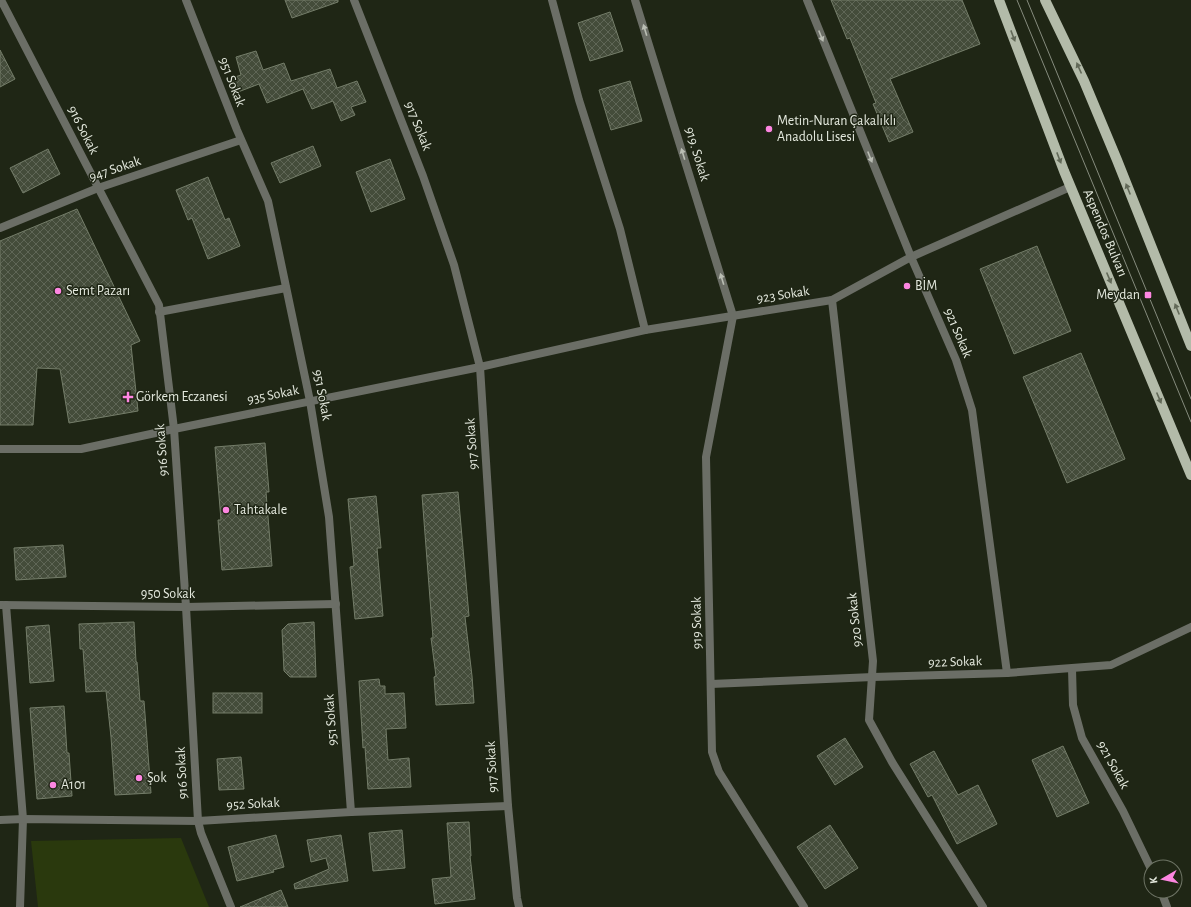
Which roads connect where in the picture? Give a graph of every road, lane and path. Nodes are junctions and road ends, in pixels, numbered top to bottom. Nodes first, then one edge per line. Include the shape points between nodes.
1 (1, 0) edge
2 (186, 0) edge
3 (354, 0) edge
4 (552, 0) edge
5 (635, 0) edge
6 (807, 0) edge
7 (999, 0) edge
8 (1045, 0) edge
9 (241, 140) junction
10 (1070, 187) junction
11 (98, 188) junction
12 (0, 228) edge
13 (911, 257) junction
14 (286, 288) junction
15 (832, 300) junction
16 (159, 312) junction
17 (733, 316) junction
18 (645, 330) junction
19 (1191, 346) edge
20 (480, 367) junction
21 (310, 401) junction
22 (174, 429) junction
23 (0, 449) edge
24 (1191, 474) edge
25 (336, 604) junction
26 (3, 605) edge
27 (186, 607) junction
28 (1191, 628) edge
29 (1072, 669) junction
30 (1007, 673) junction
31 (873, 677) junction
32 (712, 684) junction
33 (508, 806) junction
34 (351, 812) junction
35 (23, 819) junction
36 (0, 820) edge
37 (198, 820) junction
38 (1146, 859) edge
39 (20, 907) edge
40 (231, 907) edge
41 (519, 907) edge
42 (804, 907) edge
43 (983, 907) edge

1 - 11 street, 916 Sokak
2 - 9 street, 951 Sokak
3 - 20 street, 917 Sokak via 423,176 454,265
4 - 18 street via 579,100 620,229
17 -> 5 street, 919. Sokak
6 -> 13 street, 921 Sokak
7 -> 10 main road, Aspendos Bulvarı
19 -> 8 main road via 1078,67
9 - 11 street, 947 Sokak
9 - 14 street, 951 Sokak via 268,201
10 - 13 street, 923 Sokak
10 -> 24 main road, Aspendos Bulvarı
11 - 12 street, 947 Sokak
11 - 16 street, 916 Sokak via 159,305
13 - 15 street, 923 Sokak
13 - 30 street, 921 Sokak via 956,360 972,410
14 - 16 street
14 - 21 street, 951 Sokak
15 - 17 street, 923 Sokak
15 - 31 street, 920 Sokak
16 - 22 street, 916 Sokak
17 - 18 street, 923 Sokak
17 - 32 street, 919 Sokak via 706,457
18 - 20 street, 923 Sokak
20 - 21 street, 935 Sokak
20 - 33 street, 917 Sokak
21 - 22 street, 935 Sokak
21 - 25 street, 951 Sokak via 329,516
22 - 23 street, 935 Sokak via 81,449
22 - 27 street, 916 Sokak
25 - 27 street, 950 Sokak
25 - 34 street, 951 Sokak
26 - 27 street, 950 Sokak
26 - 35 street
27 - 37 street, 916 Sokak
28 - 29 street, 922 Sokak via 1111,665
29 - 30 street, 922 Sokak
29 - 38 street, 921 Sokak via 1073,705 1082,738 1124,811
30 - 31 street, 922 Sokak
31 - 32 street, 922 Sokak
31 - 43 street, 920 Sokak via 869,720 892,762
32 - 42 street, 919 Sokak via 712,752 719,772
33 - 34 street, 952 Sokak
33 - 41 street, 917 Sokak
34 - 37 street, 952 Sokak
35 - 36 street, 952 Sokak
35 - 37 street, 952 Sokak
35 - 39 street
37 - 40 street, 916 Sokak

